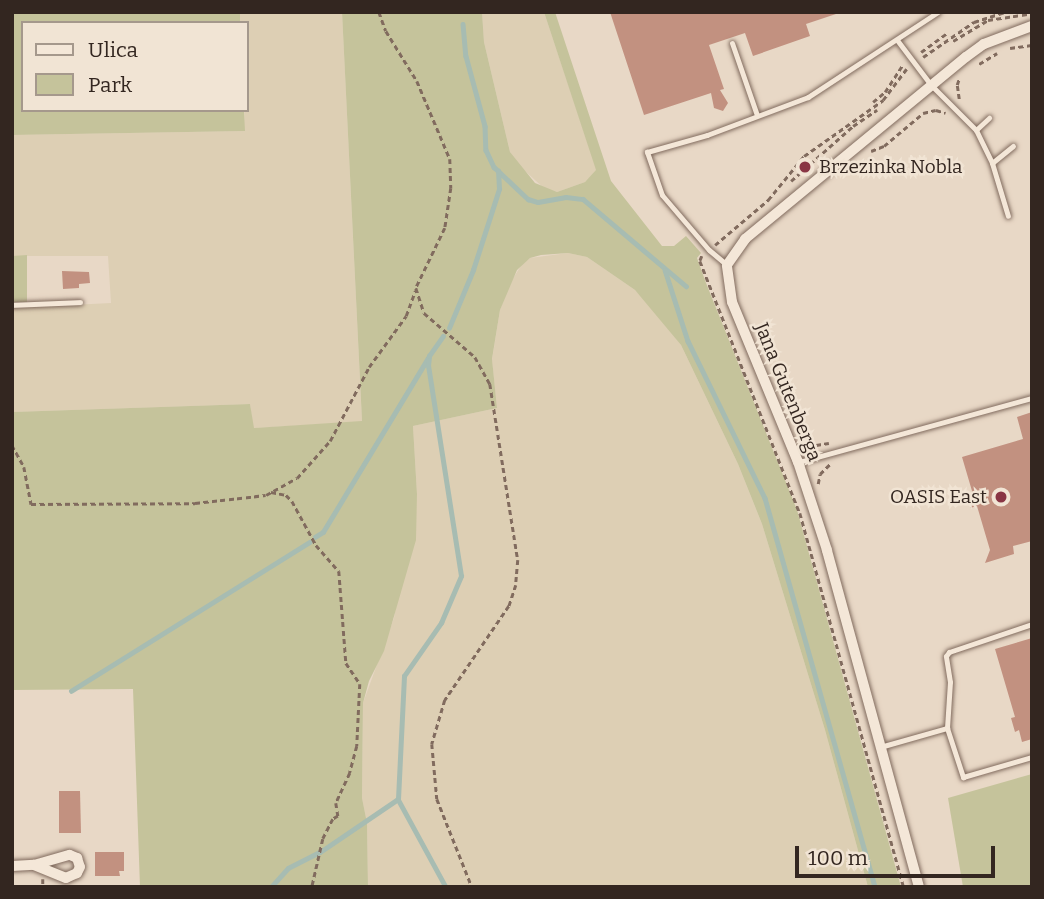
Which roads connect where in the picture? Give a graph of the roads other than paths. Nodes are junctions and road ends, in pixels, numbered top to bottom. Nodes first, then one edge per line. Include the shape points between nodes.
1 (938, 12) edge
2 (1032, 26) edge
3 (1010, 34) junction
4 (1032, 35) edge
5 (897, 40) junction
6 (733, 43) dead end
7 (932, 85) junction
8 (757, 115) junction
9 (989, 118) dead end
10 (976, 130) junction
11 (1013, 146) dead end
12 (992, 163) junction
13 (1008, 216) dead end
14 (727, 265) junction
15 (80, 302) dead end
16 (12, 305) edge
17 (1032, 398) edge
18 (798, 462) junction
19 (1032, 624) edge
20 (947, 728) junction
21 (880, 747) junction
22 (1032, 757) edge
23 (34, 865) dead end
24 (12, 866) edge
25 (919, 887) edge

1 - 5 lane
2 - 3 street
3 - 4 street
3 - 7 street via 984,44
5 - 7 lane
5 - 8 lane via 808,97
6 - 8 lane
7 - 10 lane
7 - 14 street via 745,239
8 - 14 lane via 648,152 662,195
9 - 10 lane
10 - 12 lane
11 - 12 lane
12 - 13 lane
14 - 18 street, Jana Gutenberga via 732,302
15 - 16 lane
17 - 18 lane
18 - 21 street, Jana Gutenberga via 827,550
19 - 20 lane via 949,652
20 - 21 lane
20 - 22 lane via 963,776
21 - 25 street, Jana Gutenberga
23 - 24 street

